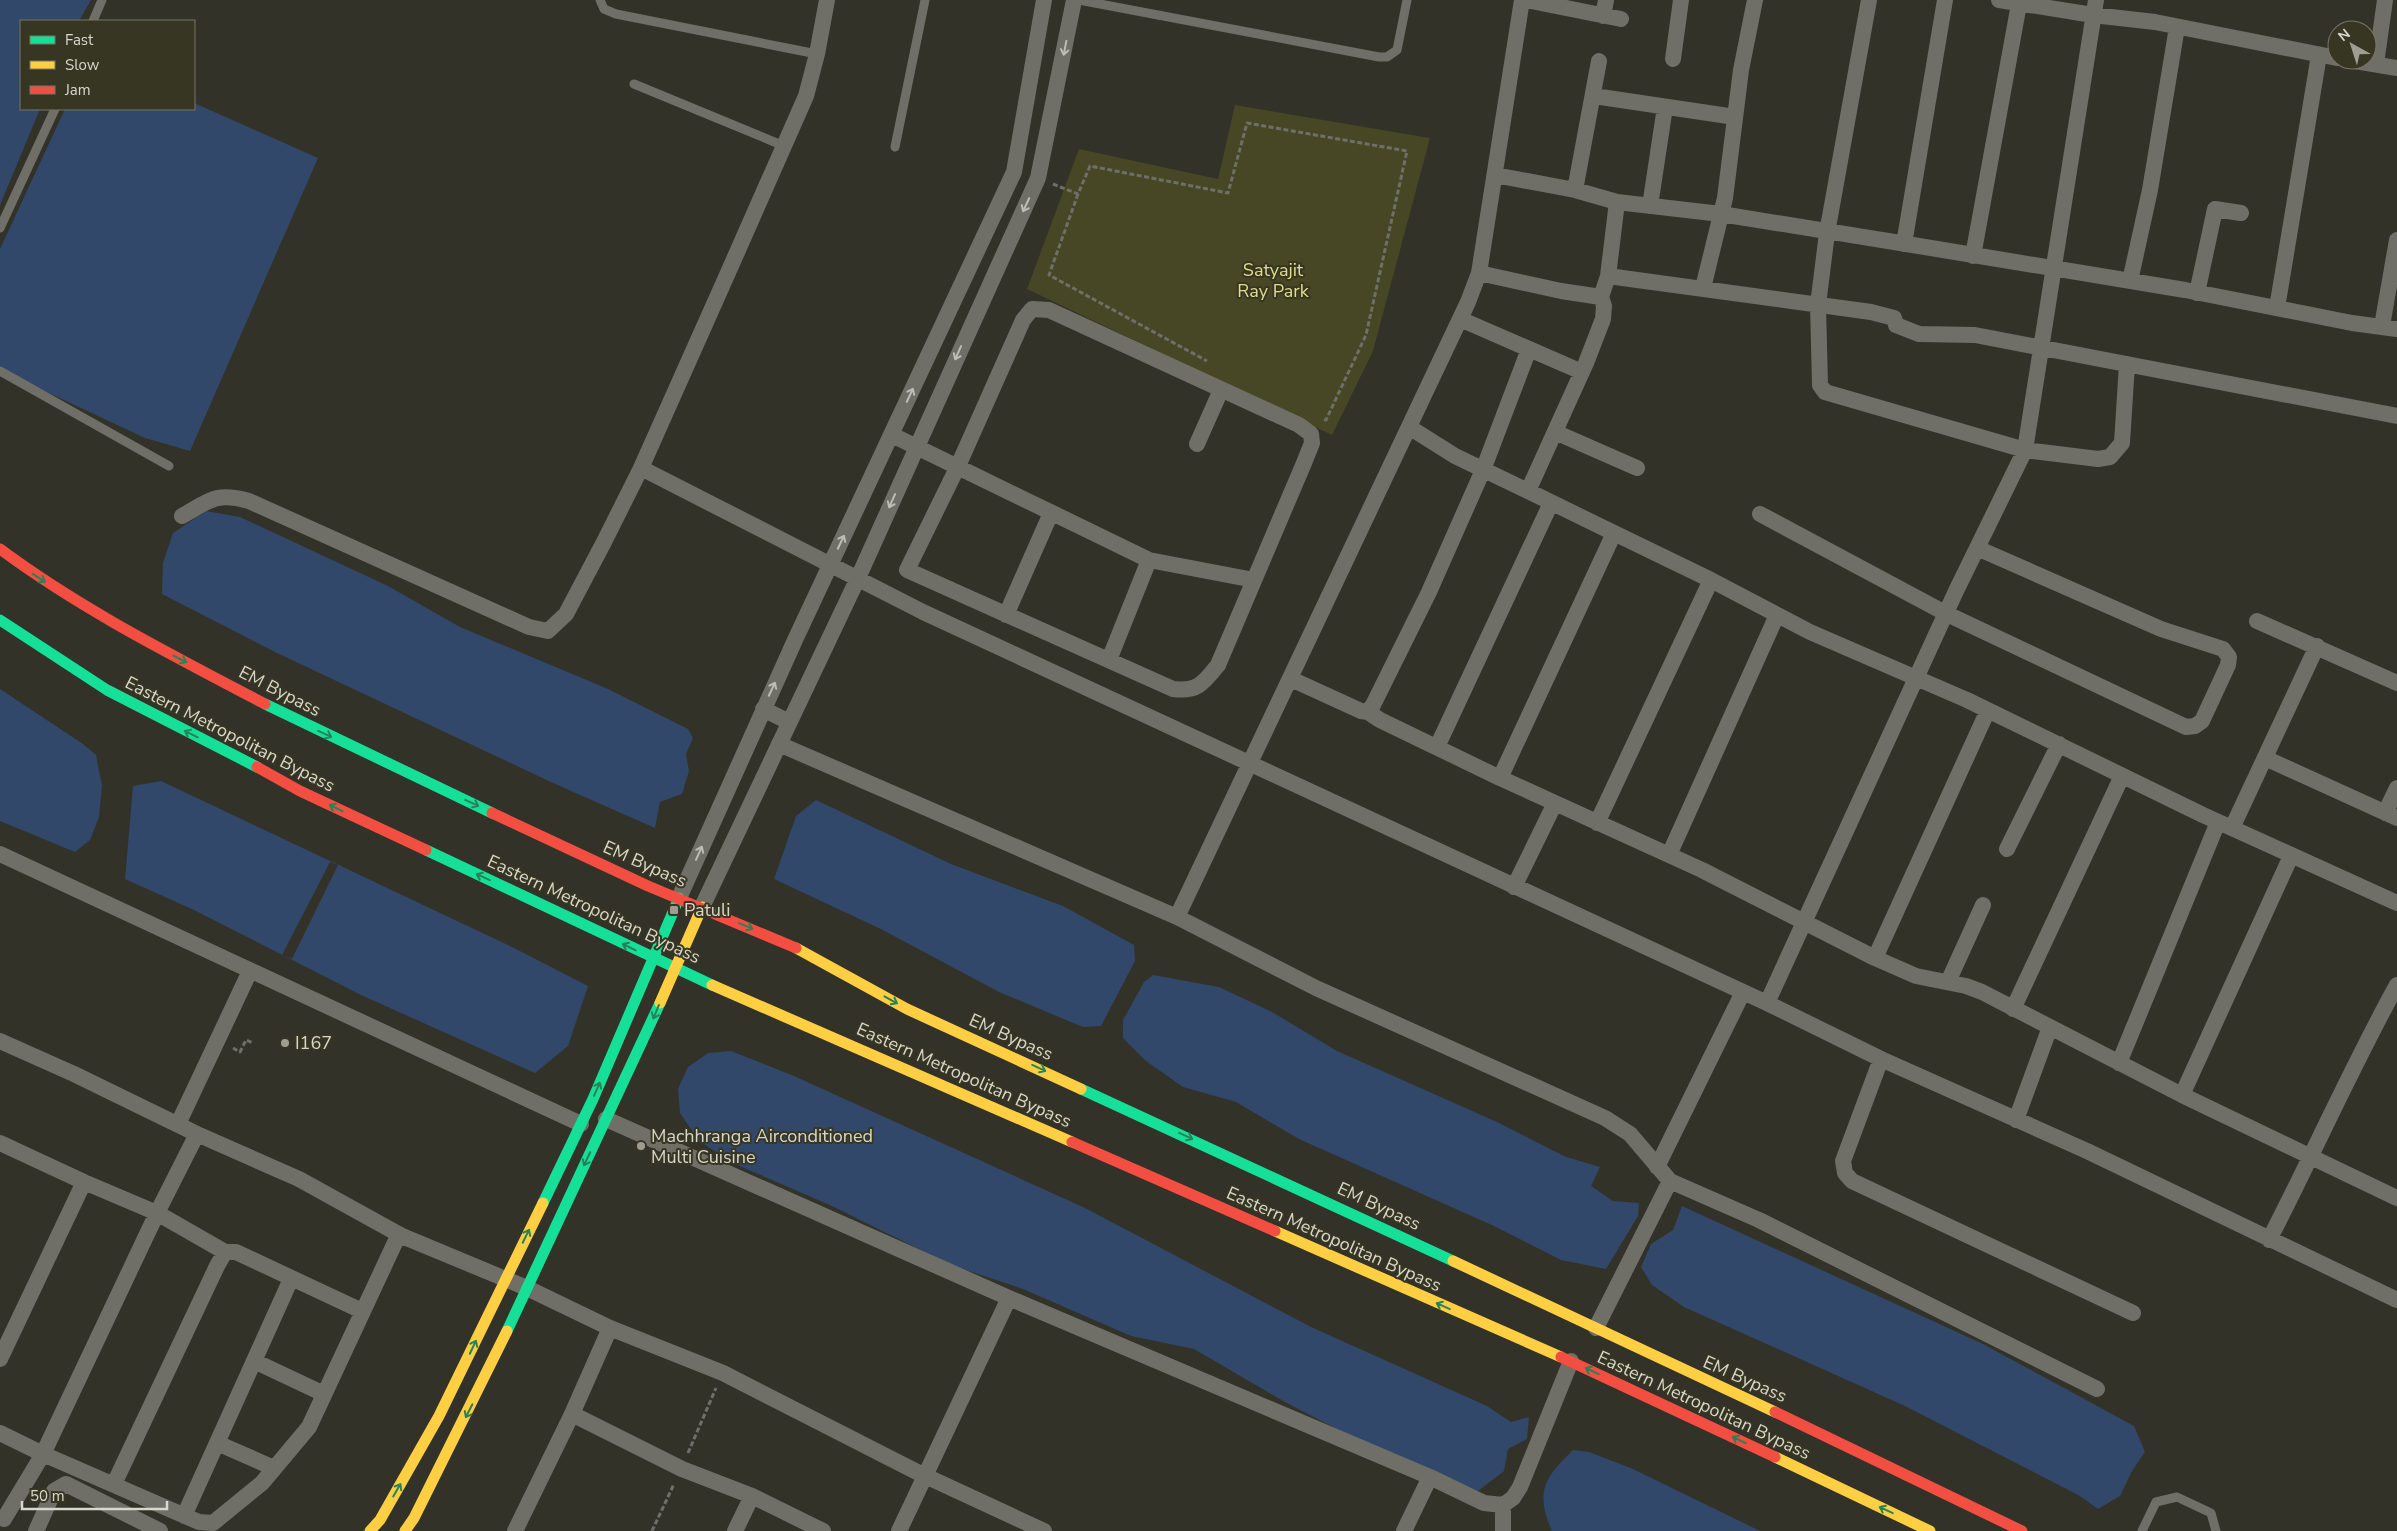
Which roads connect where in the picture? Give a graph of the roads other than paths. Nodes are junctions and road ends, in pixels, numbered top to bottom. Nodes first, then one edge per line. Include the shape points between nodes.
1 (102, 0) edge
2 (600, 0) edge
3 (827, 0) edge
4 (925, 0) edge
5 (1044, 0) edge
6 (1074, 0) edge
7 (1079, 0) edge
8 (1408, 0) edge
9 (1522, 0) edge
10 (1526, 0) edge
11 (1681, 0) edge
12 (1755, 0) edge
13 (1869, 0) edge
14 (1945, 0) edge
15 (1999, 0) edge
16 (2385, 0) edge
17 (2019, 4) junction
18 (1604, 8) edge
19 (2095, 8) edge
20 (1621, 19) dead end
21 (93, 20) edge
22 (2177, 27) junction
23 (817, 54) junction
24 (2319, 56) junction
25 (2327, 57) edge
26 (2377, 57) edge
27 (1673, 59) dead end
28 (1599, 61) dead end
29 (2377, 64) edge
30 (2397, 68) edge
31 (634, 84) dead end
32 (1594, 96) junction
33 (1665, 107) junction
34 (55, 110) edge
35 (1735, 117) junction
36 (784, 146) junction
37 (895, 147) dead end
38 (1495, 175) junction
39 (1575, 190) junction
40 (1617, 202) junction
41 (1650, 206) junction
42 (1721, 214) junction
43 (2241, 214) dead end
44 (0, 228) edge
45 (1827, 233) junction
46 (2397, 240) edge
47 (1904, 244) junction
48 (1973, 256) junction
49 (973, 261) junction
50 (2053, 269) junction
51 (995, 271) junction
52 (1479, 273) junction
53 (1608, 276) junction
54 (2130, 281) junction
55 (1703, 288) junction
56 (2197, 292) junction
57 (1601, 297) junction
58 (1818, 305) junction
59 (2277, 308) junction
60 (1460, 319) junction
61 (2389, 328) edge
62 (2040, 348) junction
63 (1529, 349) junction
64 (2127, 364) junction
65 (0, 371) edge
66 (1582, 372) junction
67 (1221, 390) junction
68 (2397, 416) edge
69 (1409, 427) junction
70 (1555, 432) junction
71 (892, 436) junction
72 (1197, 444) dead end
73 (916, 446) junction
74 (2025, 450) junction
75 (170, 466) dead end
76 (958, 466) junction
77 (641, 468) junction
78 (1637, 468) dead end
79 (1483, 470) junction
80 (1528, 492) junction
81 (1551, 503) junction
82 (1051, 513) junction
83 (1760, 514) dead end
84 (182, 516) dead end
85 (1614, 533) junction
86 (1977, 548) junction
87 (0, 549) edge
88 (1149, 560) junction
89 (831, 564) junction
90 (858, 578) junction
91 (1254, 580) junction
92 (1711, 580) junction
93 (1006, 614) junction
94 (1947, 614) junction
95 (1777, 615) junction
96 (0, 620) edge
97 (2257, 621) dead end
98 (2317, 646) junction
99 (1109, 660) junction
100 (1916, 678) junction
101 (1291, 679) junction
102 (2397, 683) edge
103 (763, 709) junction
104 (1988, 710) junction
105 (1368, 712) junction
106 (789, 722) junction
107 (779, 744) junction
108 (2059, 744) junction
109 (1438, 747) junction
110 (2265, 758) junction
111 (1250, 764) junction
112 (2122, 776) junction
113 (1500, 778) junction
114 (2397, 788) edge
115 (1555, 803) junction
116 (2391, 815) edge
117 (1598, 823) junction
118 (2225, 825) junction
119 (2007, 849) dead end
120 (0, 854) edge
121 (1670, 855) junction
122 (2292, 856) junction
123 (1514, 887) junction
124 (679, 898) junction
125 (2397, 903) edge
126 (1983, 905) dead end
127 (702, 907) junction
128 (1177, 917) junction
129 (1805, 922) junction
130 (1875, 958) junction
131 (654, 959) junction
132 (674, 967) junction
133 (250, 971) junction
134 (1948, 982) junction
135 (2397, 985) edge
136 (1743, 992) junction
137 (1766, 1003) junction
138 (2013, 1009) junction
139 (2050, 1027) junction
140 (0, 1041) edge
141 (1881, 1059) junction
142 (2119, 1063) junction
143 (2182, 1095) junction
144 (606, 1119) junction
145 (2016, 1120) junction
146 (178, 1124) junction
147 (581, 1124) junction
148 (197, 1134) junction
149 (0, 1143) edge
150 (2311, 1159) junction
151 (1657, 1167) junction
152 (1670, 1181) junction
153 (84, 1182) junction
154 (2397, 1198) edge
155 (157, 1212) junction
156 (399, 1234) junction
157 (2270, 1240) junction
158 (225, 1252) junction
159 (291, 1279) junction
160 (505, 1280) junction
161 (527, 1288) junction
162 (1009, 1298) junction
163 (2397, 1300) edge
164 (362, 1311) junction
165 (2133, 1313) dead end
166 (610, 1328) junction
167 (1596, 1328) junction
168 (0, 1359) edge
169 (254, 1361) junction
170 (1571, 1361) junction
171 (2097, 1389) dead end
172 (324, 1394) junction
173 (572, 1414) junction
174 (0, 1433) edge
175 (217, 1443) junction
176 (43, 1454) junction
177 (274, 1468) junction
178 (925, 1475) junction
179 (1430, 1477) junction
180 (114, 1484) junction
181 (752, 1496) junction
182 (1503, 1505) junction
183 (184, 1516) junction
184 (1, 1521) edge
185 (1506, 1530) edge
186 (36, 1531) edge
187 (160, 1531) edge
188 (370, 1531) edge
189 (405, 1531) edge
190 (515, 1531) edge
191 (735, 1531) edge
192 (823, 1531) edge
193 (900, 1531) edge
194 (1044, 1531) edge
195 (1404, 1531) edge
196 (1930, 1531) edge
197 (2022, 1531) edge
198 (2142, 1531) edge
199 (2216, 1531) edge

1 - 21 lane
2 - 23 lane via 604,9 616,14
3 - 23 street
4 - 37 lane
5 - 49 street via 1014,172
6 -> 51 street via 1038,178
7 - 8 lane via 1379,57 1387,57 1397,50
9 - 38 street
10 - 18 street
11 - 27 street
12 - 35 street
13 - 45 street
14 - 47 street
15 - 17 street
16 - 26 street
17 - 19 street
17 - 48 street
18 - 20 street
19 - 22 street
19 - 50 street
22 - 24 street
22 - 54 street via 2150,190
23 - 36 street via 806,96
24 - 25 street
24 - 59 street
28 - 32 street
29 - 30 street
31 - 36 lane
32 - 33 street
32 - 39 street
33 - 35 street
33 - 41 street
34 - 44 lane
35 - 42 street
36 - 77 street
38 - 39 street
38 - 52 street
39 - 40 street
40 - 41 street
40 - 53 street
41 - 42 street
42 - 45 street
42 - 55 street
43 - 56 street via 2215,208
45 - 47 street
45 - 58 street
46 - 61 street
47 - 48 street
48 - 50 street
49 - 51 street
71 -> 49 street
50 - 54 street
50 - 62 street
51 -> 73 street
52 - 57 street via 1561,292
52 - 60 street
53 - 55 street
53 - 57 street
54 - 56 street
55 - 58 street
56 - 59 street
57 - 66 street via 1603,319
58 - 62 street via 1894,318 1896,325 1919,334 1976,335
58 - 74 street via 1820,386 1825,392
59 - 61 street
60 - 63 street
60 - 69 street
62 - 64 street
62 - 74 street
63 - 66 street
63 - 79 street
64 - 68 street
64 - 74 street via 2122,443 2110,457 2098,459
65 - 75 lane
66 - 70 street
67 - 72 street
67 - 76 street via 1049,310 1032,309 1024,320
67 - 91 street via 1299,425 1311,434 1312,443
69 - 79 street
69 - 101 street
70 - 78 street
70 - 80 street
71 - 73 street
89 -> 71 street
73 - 76 street
73 -> 90 street
74 - 86 street
76 - 82 street
76 - 93 street via 907,570
77 - 84 street via 566,614 548,631 529,628 249,501 231,496 216,497
77 - 89 street
79 - 80 street
79 - 105 street via 1429,592
80 - 81 street
81 - 85 street
81 - 109 street
82 - 88 street
82 - 93 street
83 - 94 street
85 - 92 street
85 - 113 street
86 - 94 street
86 - 94 street via 2161,629 2223,648 2229,657 2228,666 2202,721 2186,727
87 -> 124 main road, EM Bypass via 36,576 144,641 300,722
88 - 91 street
88 - 99 street
89 - 90 street
103 -> 89 street
90 - 106 street
90 - 111 street via 922,612
91 - 99 street via 1218,665 1204,683 1188,691 1173,689
92 - 95 street
92 - 117 street
93 - 99 street
94 - 100 street
95 - 100 street
95 - 121 street
131 -> 96 main road, Eastern Metropolitan Bypass via 300,791 107,690
97 - 98 street
98 - 102 street
98 - 110 street
100 - 104 street
100 - 129 street
101 - 105 street
101 - 111 street
103 - 106 street
124 -> 103 street
104 - 108 street
104 - 130 street
105 - 109 street
106 - 107 street
107 - 127 street
107 - 128 street
108 - 112 street
108 - 119 street
109 - 113 street
110 - 116 street
110 - 118 street
111 - 123 street
111 - 128 street
112 - 118 street
112 - 138 street
113 - 115 street
114 - 116 street
115 - 117 street
115 - 123 street
117 - 121 street
118 - 122 street
118 - 142 street
120 - 133 street
121 - 129 street
122 - 125 street
122 - 143 street
123 - 136 street
124 - 127 main road, EM Bypass
124 - 131 main road
126 - 134 street
127 - 132 main road
127 -> 167 main road, EM Bypass via 789,944 907,1009
128 - 151 street via 1316,988 1605,1118 1630,1134
129 - 130 street
129 - 137 street
130 - 134 street via 1916,976
131 - 132 main road, Eastern Metropolitan Bypass
147 -> 131 main road
132 -> 144 main road
170 -> 132 main road, Eastern Metropolitan Bypass
133 - 146 street
133 - 147 street
134 - 138 street via 1982,992
135 - 150 street via 2368,1037
136 - 137 street
136 - 151 street
137 - 141 street
138 - 139 street
139 - 142 street
139 - 145 street
140 - 146 street
141 - 145 street
141 - 165 street via 1843,1161 1845,1173 1852,1181
142 - 143 street
143 - 150 street
144 -> 161 main road
144 - 162 street
145 - 157 street
146 - 148 street
160 -> 147 main road
148 - 155 street
148 - 156 street via 299,1179
149 - 153 street
150 - 154 street
150 - 157 street
151 - 152 street
152 - 167 street
152 - 171 street via 1759,1220
153 - 155 street
153 - 168 street
155 - 158 street
155 - 176 street
156 - 160 street
156 - 164 street
157 - 163 street
158 - 159 street via 236,1252
158 - 180 street
159 - 164 street
159 - 169 street
160 - 161 street
188 -> 160 main road via 380,1520 440,1416
161 - 166 street
161 -> 189 main road via 471,1407
162 - 178 street
162 - 179 street
164 - 172 street
166 - 173 street
166 - 178 street via 723,1373
167 - 197 main road, EM Bypass
169 - 172 street
169 - 175 street
170 - 182 street via 1520,1487
196 -> 170 main road, Eastern Metropolitan Bypass
172 - 177 street via 309,1426
173 - 181 street via 682,1469
173 - 190 street
174 - 176 street
175 - 177 street
175 - 183 street
176 - 180 street
176 - 184 street
177 - 183 street via 262,1483 214,1523
178 - 193 street
178 - 194 street
179 - 182 street via 1484,1503
179 - 195 street
180 - 183 street
181 - 191 street
181 - 192 street
182 - 185 street
186 - 187 street via 54,1492 66,1484
198 - 199 lane via 2156,1502 2177,1497 2211,1513

